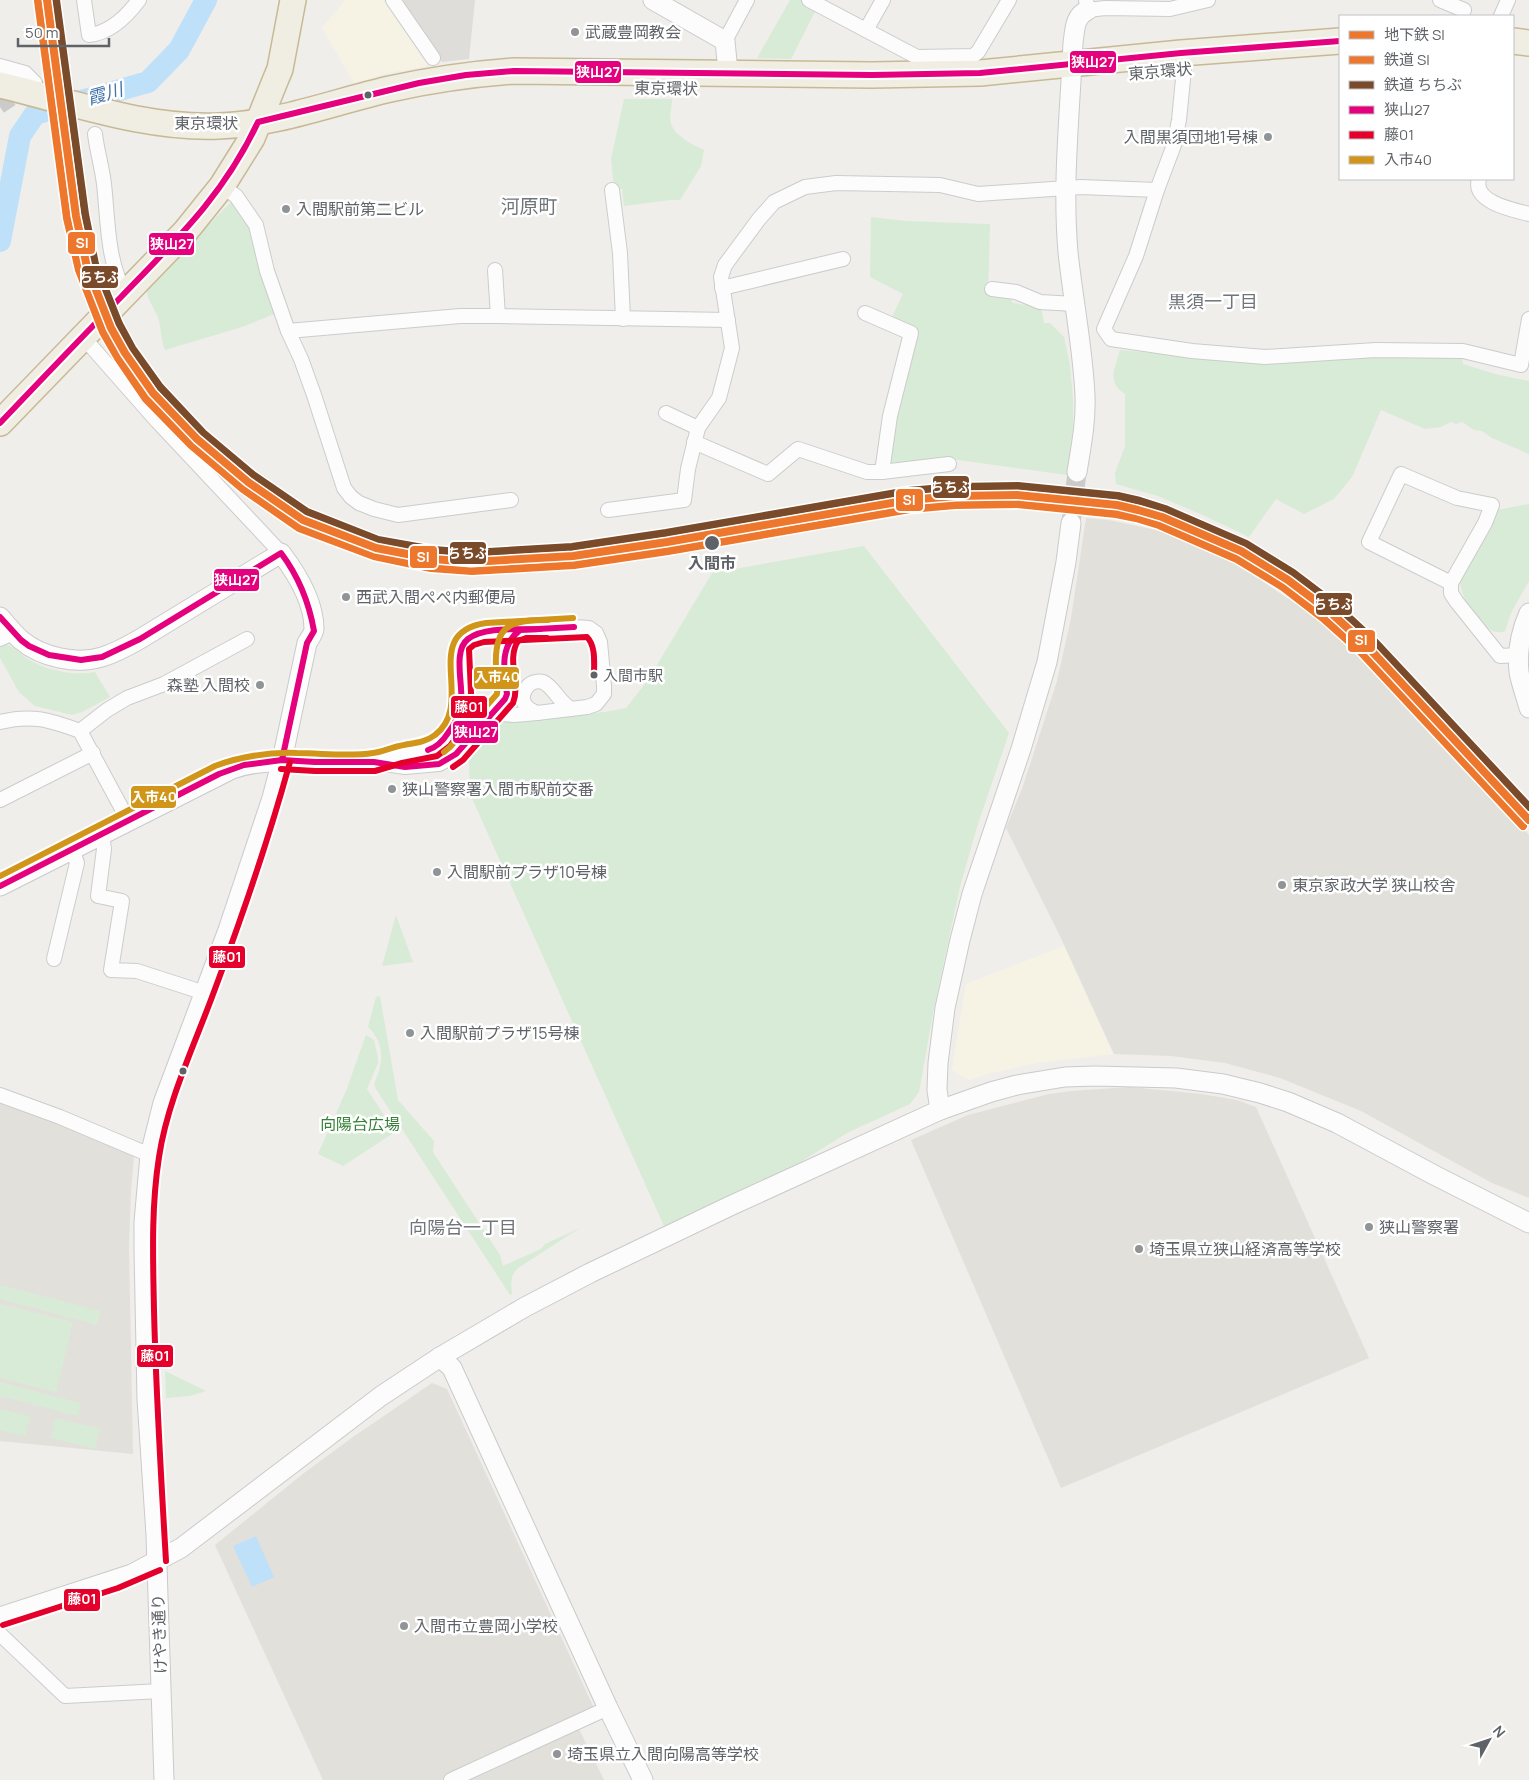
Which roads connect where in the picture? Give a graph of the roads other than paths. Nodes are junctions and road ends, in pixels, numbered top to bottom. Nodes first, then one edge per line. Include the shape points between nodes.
1 (84, 0) edge
2 (139, 0) edge
3 (293, 0) edge
4 (393, 0) edge
5 (653, 0) edge
6 (747, 0) edge
7 (809, 0) edge
8 (883, 0) edge
9 (1009, 0) edge
10 (1208, 0) edge
11 (1440, 0) edge
12 (1508, 0) edge
13 (1087, 5) edge
14 (1464, 10) dead end
15 (1501, 15) edge
16 (866, 30) junction
17 (725, 41) junction
18 (1339, 41) edge
19 (1514, 41) edge
20 (1529, 43) edge
21 (1514, 54) edge
22 (1339, 55) edge
23 (1529, 56) edge
24 (433, 58) dead end
25 (0, 66) edge
26 (1184, 69) junction
27 (728, 72) junction
28 (1072, 72) junction
29 (16, 92) edge
30 (105, 124) junction
31 (255, 130) junction
32 (1479, 180) edge
33 (222, 186) junction
34 (1065, 188) junction
35 (612, 190) dead end
36 (1157, 190) junction
37 (1529, 214) edge
38 (843, 258) dead end
39 (495, 270) dead end
40 (722, 288) junction
41 (992, 289) dead end
42 (125, 293) junction
43 (1075, 304) junction
44 (865, 312) dead end
45 (498, 316) junction
46 (624, 319) junction
47 (1529, 319) edge
48 (728, 320) junction
49 (288, 332) junction
50 (83, 337) junction
51 (666, 413) dead end
52 (0, 423) edge
53 (696, 435) junction
54 (949, 464) dead end
55 (882, 472) junction
56 (1077, 472) tunnel mouth
57 (511, 500) dead end
58 (608, 510) dead end
59 (1071, 523) tunnel mouth
60 (281, 553) junction
61 (246, 574) junction
62 (1451, 583) junction
63 (1529, 613) edge
64 (0, 617) edge
65 (520, 630) junction
66 (487, 632) junction
67 (7, 636) edge
68 (247, 639) dead end
69 (307, 643) junction
70 (504, 653) junction
71 (1519, 655) junction
72 (1529, 708) edge
73 (571, 709) junction
74 (492, 713) junction
75 (537, 713) junction
76 (0, 722) edge
77 (80, 731) junction
78 (93, 753) junction
79 (282, 760) junction
80 (374, 762) junction
81 (0, 800) edge
82 (128, 820) junction
83 (102, 834) junction
84 (72, 849) junction
85 (0, 886) edge
86 (54, 959) dead end
87 (205, 993) junction
88 (0, 1095) edge
89 (940, 1110) junction
90 (150, 1155) junction
91 (1529, 1223) edge
92 (440, 1358) junction
93 (156, 1562) junction
94 (0, 1617) edge
95 (0, 1634) edge
96 (161, 1691) junction
97 (608, 1708) junction
98 (164, 1780) edge
99 (451, 1780) edge
100 (642, 1780) edge

1 - 2 street via 89,35 98,34 127,16
3 - 31 highway via 280,69
4 - 24 street
5 - 17 street
6 - 17 street
7 - 16 street
8 - 16 street
9 - 16 street via 973,56 917,57
10 - 13 street via 1170,9
11 - 14 street
12 - 15 street
13 - 28 street via 1077,19
17 - 27 street
18 - 28 highway, 東京環状 via 1201,51
19 - 20 highway
21 - 23 highway
22 - 26 highway, 東京環状
25 - 29 street via 25,73
26 - 28 highway, 東京環状
26 - 36 street via 1174,145
27 - 28 highway, 東京環状 via 872,75
27 - 31 highway, 東京環状 via 514,71 470,74 389,90 305,112
28 - 31 highway, 東京環状 via 992,88 480,88 432,95 282,133
28 - 34 street
29 - 30 highway, 東京環状
30 - 31 highway, 東京環状 via 218,139
30 - 42 street via 103,181 114,264
31 - 33 highway
32 - 37 street via 1479,189 1486,199
33 - 42 highway via 185,232
33 - 49 street via 236,196 256,225 267,271
34 - 36 street
34 - 40 street via 978,194 940,185 836,183 805,186 774,202 759,219 725,265
34 - 43 street via 1068,252
35 - 46 street
36 - 47 street via 1136,256 1104,329 1111,339 1192,351 1265,357 1376,350 1463,352 1522,365
38 - 40 street
39 - 45 street
40 - 48 street
41 - 43 street via 1016,292 1040,302
42 - 50 highway
43 - 56 street via 1085,398 1084,431
44 - 55 street via 911,333 890,416
45 - 46 street
45 - 49 street via 460,316
46 - 48 street
48 - 53 street via 732,348 719,398
49 - 57 street via 312,389 344,488 351,498 374,509 398,515
50 - 52 highway
50 - 60 street via 157,422
51 - 53 street
53 - 55 street via 768,474 798,449 867,472
53 - 58 street via 684,500
54 - 55 street
59 - 89 street via 1048,662 960,940 945,1008 938,1063
60 - 61 street, けやき通り
60 - 69 street, けやき通り via 309,602 314,630
61 - 67 street, けやき通り via 140,639 101,658 77,660 51,655
61 - 69 street, けやき通り via 268,569 284,576 298,602
62 - 62 street via 1369,542 1402,474 1457,498 1492,505
62 - 71 street via 1451,593 1456,602 1500,656
63 - 71 street
64 - 67 street, けやき通り
65 - 66 street
65 - 70 street via 508,639
65 - 73 street via 584,627 596,632 600,642 604,694 596,704
66 - 70 street via 497,638
66 - 80 street via 470,637 461,645 461,706 444,740 432,749
68 - 77 street via 164,684 127,698
69 - 79 street, けやき通り
70 - 74 street via 507,694
71 - 72 street via 1519,673
73 - 75 street
73 - 75 street via 561,702 550,686 539,681 526,687 523,697 526,707
74 - 75 street
74 - 80 street via 456,754 439,764 405,767
76 - 77 street via 24,717 40,718
77 - 78 street
78 - 81 street
78 - 82 street
79 - 80 street
79 - 82 street via 256,762 232,769
79 - 87 street, けやき通り via 263,828
82 - 83 street
83 - 84 street
83 - 87 street via 104,849 98,896 122,901 111,970 137,971
84 - 85 street
84 - 86 street via 77,863
87 - 90 street, けやき通り via 163,1103
88 - 90 street
89 - 91 street via 1017,1085 1065,1077 1132,1076 1223,1084 1288,1102 1337,1122
89 - 92 street via 590,1273
90 - 93 street, けやき通り via 144,1250
92 - 93 street via 360,1411 203,1532
92 - 97 street via 452,1368
93 - 94 street via 115,1580
93 - 96 street, けやき通り
95 - 96 street via 65,1696
96 - 98 street, けやき通り
97 - 99 street
97 - 100 street

